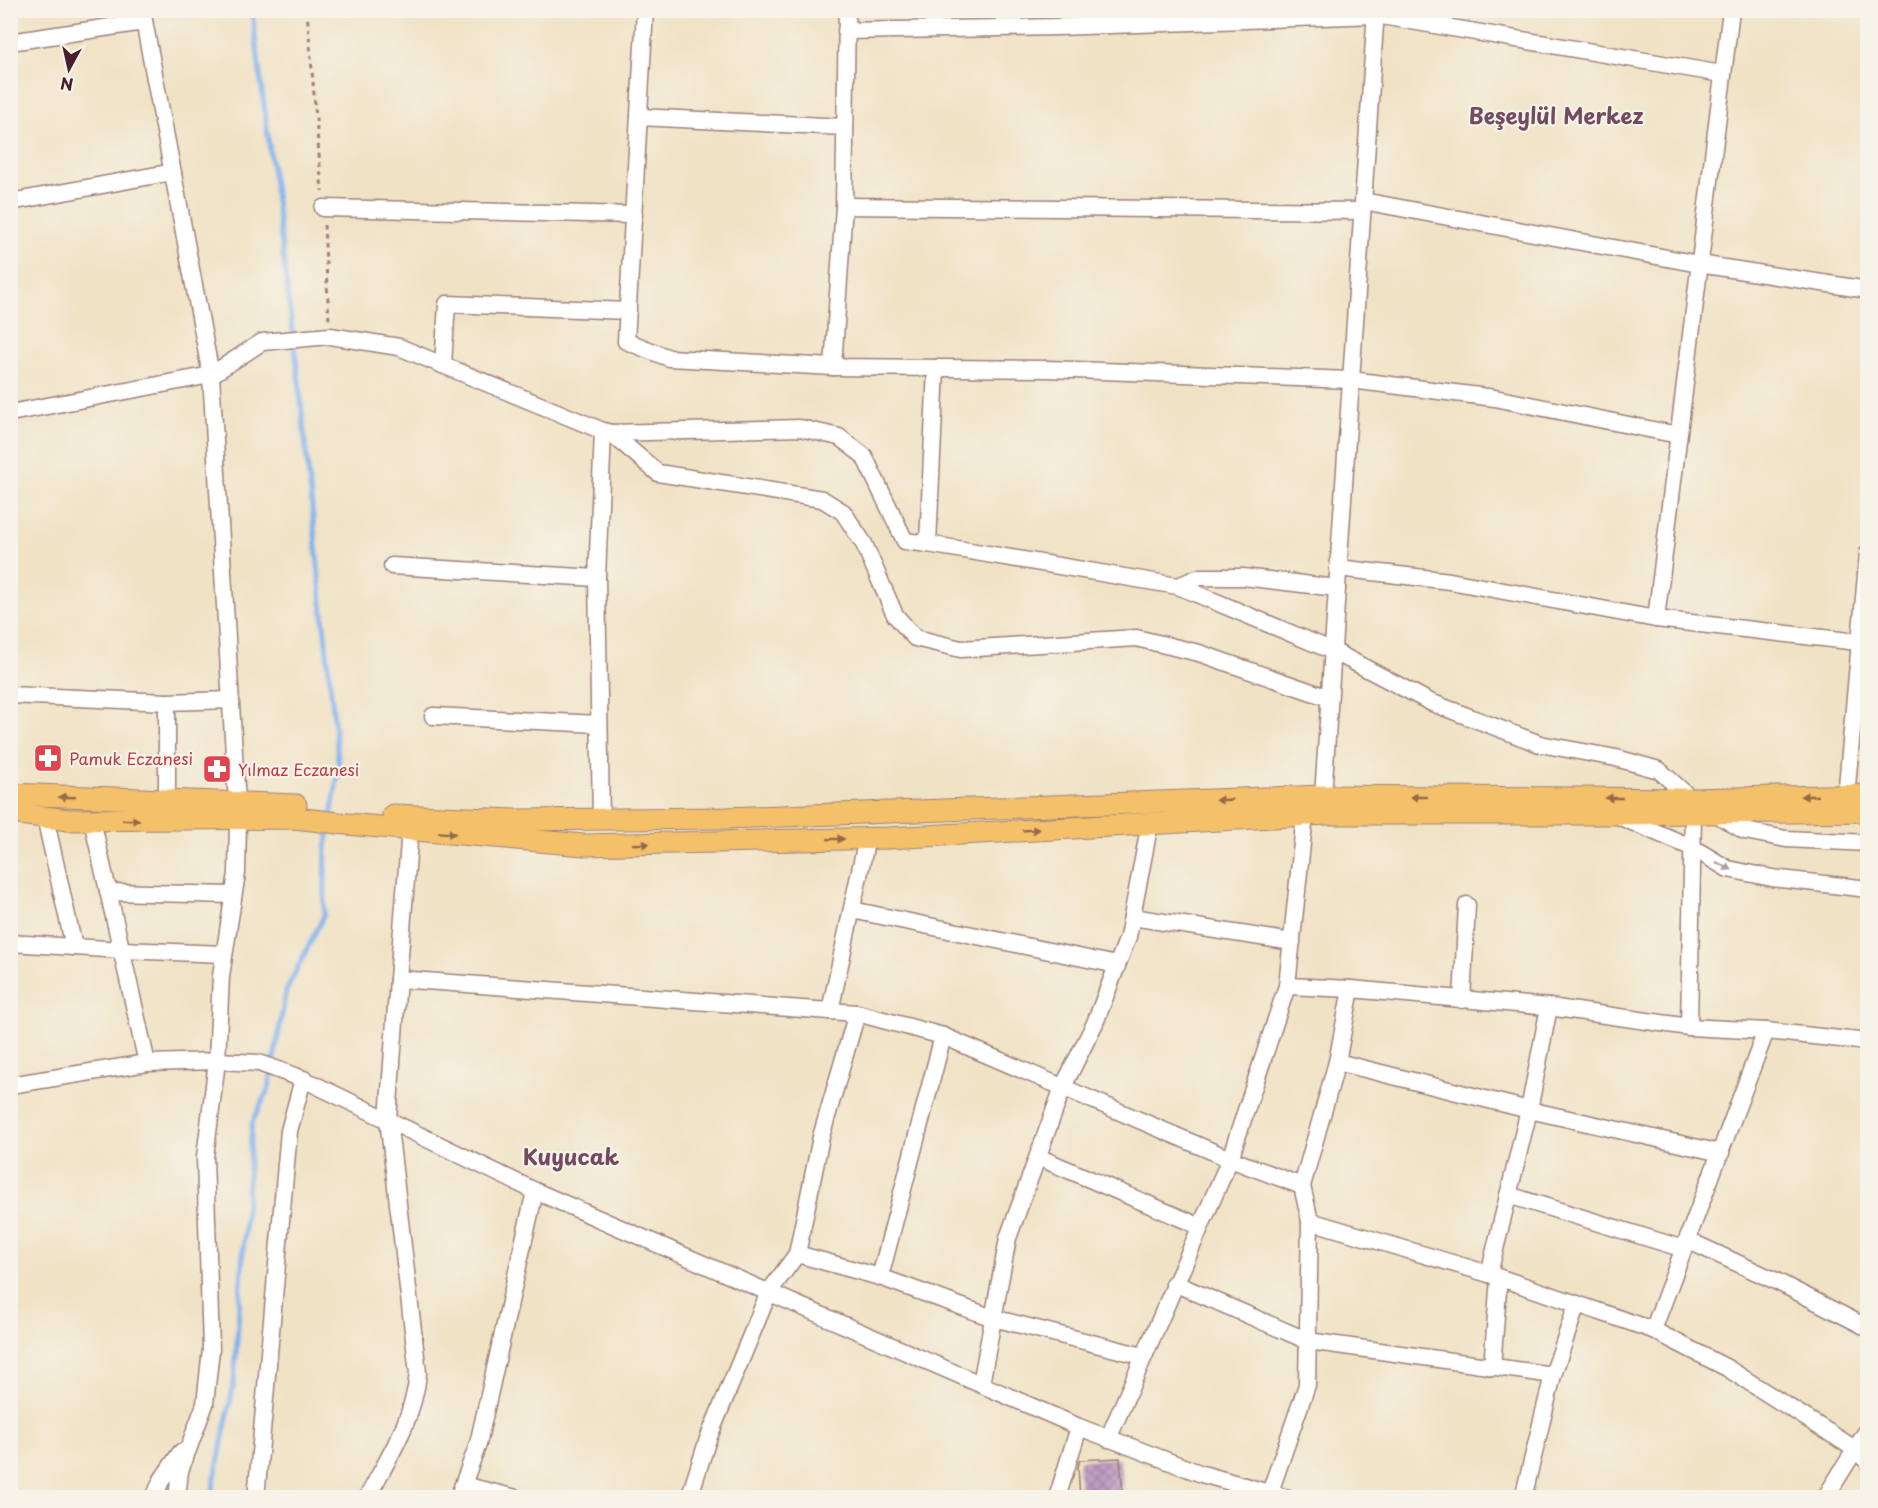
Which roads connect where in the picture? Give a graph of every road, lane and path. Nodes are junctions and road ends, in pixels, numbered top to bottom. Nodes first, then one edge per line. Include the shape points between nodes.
1 (307, 10) edge
2 (645, 10) edge
3 (847, 10) edge
4 (1731, 10) edge
5 (1376, 13) edge
6 (143, 16) edge
7 (846, 31) junction
8 (10, 42) edge
9 (1722, 74) junction
10 (639, 117) junction
11 (845, 127) junction
12 (172, 172) junction
13 (10, 202) edge
14 (844, 206) junction
15 (1362, 206) junction
16 (323, 208) junction
17 (634, 215) junction
18 (1699, 264) junction
19 (1868, 290) edge
20 (628, 311) junction
21 (330, 336) junction
22 (443, 365) junction
23 (833, 367) junction
24 (936, 368) junction
25 (211, 375) junction
26 (1351, 380) junction
27 (10, 413) edge
28 (607, 432) junction
29 (1678, 435) junction
30 (928, 544) junction
31 (1868, 553) edge
32 (392, 566) dead end
33 (1338, 568) junction
34 (597, 578) junction
35 (1178, 586) junction
36 (1337, 588) junction
37 (1656, 619) junction
38 (1858, 642) junction
39 (1333, 651) junction
40 (10, 695) edge
41 (1329, 698) junction
42 (231, 700) junction
43 (167, 702) junction
44 (433, 716) dead end
45 (599, 724) junction
46 (10, 794) edge
47 (167, 800) junction
48 (1853, 801) edge
49 (1325, 805) junction
50 (1692, 806) junction
51 (237, 811) junction
52 (1868, 811) edge
53 (10, 813) edge
54 (866, 813) junction
55 (1718, 813) junction
56 (1614, 814) junction
57 (1305, 815) junction
58 (45, 817) junction
59 (601, 819) junction
60 (92, 820) junction
61 (410, 823) junction
62 (1150, 823) junction
63 (867, 838) junction
64 (1868, 843) edge
65 (1692, 848) junction
66 (1868, 889) edge
67 (108, 892) junction
68 (233, 895) junction
69 (1467, 905) dead end
70 (852, 910) junction
71 (1132, 917) junction
72 (1292, 942) junction
73 (10, 943) edge
74 (74, 947) junction
75 (122, 950) junction
76 (224, 954) junction
77 (1117, 965) junction
78 (398, 979) junction
79 (1287, 986) junction
80 (1351, 989) junction
81 (1462, 1000) junction
82 (1549, 1007) junction
83 (830, 1011) junction
84 (857, 1013) junction
85 (1689, 1027) junction
86 (1766, 1030) junction
87 (943, 1036) junction
88 (1868, 1042) edge
89 (217, 1061) junction
90 (1337, 1062) junction
91 (147, 1063) junction
92 (303, 1078) junction
93 (10, 1085) edge
94 (1063, 1087) junction
95 (1528, 1110) junction
96 (388, 1119) junction
97 (1721, 1153) junction
98 (1038, 1157) junction
99 (1230, 1159) junction
100 (1302, 1186) junction
101 (535, 1191) junction
102 (1508, 1195) junction
103 (1310, 1221) junction
104 (1199, 1226) junction
105 (1685, 1245) junction
106 (797, 1254) junction
107 (1494, 1276) junction
108 (880, 1277) junction
109 (1174, 1283) junction
110 (769, 1292) junction
111 (1577, 1304) junction
112 (993, 1318) junction
113 (1868, 1328) edge
114 (1653, 1330) junction
115 (1308, 1341) junction
116 (1143, 1356) junction
117 (1492, 1367) junction
118 (1553, 1375) junction
119 (981, 1384) junction
120 (1079, 1427) junction
121 (1868, 1429) edge
122 (193, 1434) junction
123 (1108, 1439) junction
124 (1855, 1449) junction
125 (1868, 1461) edge
126 (460, 1491) edge
127 (1268, 1495) edge
128 (154, 1497) edge
129 (177, 1497) edge
130 (256, 1497) edge
131 (367, 1497) edge
132 (516, 1497) edge
133 (689, 1497) edge
134 (1057, 1497) edge
135 (1287, 1497) edge
136 (1523, 1497) edge
137 (1825, 1497) edge

1 - 16 path
2 - 10 street
3 - 7 street
4 - 9 street
5 - 7 street via 1058,27
5 - 9 street
5 - 15 street
6 - 8 street
6 - 12 street
7 - 11 street
9 - 18 street
10 - 11 street
10 - 17 street
11 - 14 street
12 - 13 street
12 - 25 street
14 - 15 street
14 - 23 street
15 - 18 street
15 - 26 street
16 - 17 street
16 - 21 path
17 - 20 street
18 - 19 street
18 - 29 street
20 - 22 street via 447,304
20 - 23 street via 626,340 669,358
21 - 22 street via 399,346
21 - 25 street via 262,342
22 - 28 street
23 - 24 street
24 - 26 street
24 - 30 street
25 - 27 street
25 - 42 street
26 - 29 street via 1496,398
26 - 33 street
28 - 30 street via 800,428 838,437 864,456 905,541
28 - 34 street
28 - 41 street via 658,473 822,499 843,512 864,544 895,615 915,638 961,649 1136,638 1199,653
29 - 37 street
30 - 35 street
31 - 38 street
32 - 34 street
33 - 36 street
33 - 37 street via 1449,581
34 - 45 street
35 - 36 street via 1200,577 1243,577
35 - 39 street
36 - 39 street
37 - 38 street
38 - 48 street
39 - 41 street
39 - 50 street via 1430,702 1540,744 1659,770
40 - 43 street
41 - 49 street
42 - 43 street
42 - 51 street
43 - 47 street
44 - 45 street
45 - 59 street
47 -> 46 main road
47 - 51 main road
48 -> 50 main road
48 - 52 main road
48 - 55 main road
50 -> 49 main road
49 -> 54 main road
49 - 56 main road
49 - 57 main road
50 - 55 main road
50 - 56 main road
50 - 65 street
60 -> 51 main road
51 - 61 main road via 294,811
51 - 68 street
53 - 58 main road
54 - 59 main road
54 - 63 main road
55 - 64 street via 1744,831 1786,839
56 - 65 street
57 - 62 main road
57 - 72 street
58 - 60 main road
58 - 74 street
59 - 61 main road
60 - 67 street
61 -> 63 main road via 584,845
61 - 78 street
63 -> 62 main road
62 - 71 street
63 - 70 street
65 -> 66 street via 1728,869
65 - 85 street
67 - 68 street
67 - 75 street
68 - 76 street
69 - 81 street
70 - 77 street
70 - 83 street
71 - 72 street
71 - 77 street
72 - 79 street
73 - 74 street
74 - 75 street
75 - 76 street
75 - 91 street
76 - 89 street
77 - 94 street via 1095,1023
78 - 83 street
78 - 96 street
79 - 80 street
79 - 99 street
80 - 81 street
80 - 90 street
81 - 82 street
82 - 85 street
82 - 95 street
83 - 84 street
84 - 87 street
84 - 106 street via 821,1137
85 - 86 street
86 - 88 street
86 - 97 street
87 - 94 street
87 - 108 street
89 - 91 street
89 - 92 street via 259,1063
89 - 122 street via 205,1157 211,1349 205,1404
90 - 95 street
90 - 100 street
91 - 93 street
92 - 96 street
92 - 130 street via 289,1131
94 - 98 street
94 - 99 street
95 - 97 street
95 - 102 street
96 - 101 street
96 - 131 street via 418,1373 410,1418
97 - 105 street
98 - 104 street
98 - 112 street via 1008,1238
99 - 100 street
99 - 104 street
100 - 103 street
101 - 110 street
101 - 126 street via 478,1444
102 - 105 street
102 - 107 street
103 - 107 street
103 - 115 street
104 - 109 street
105 - 113 street via 1776,1281
105 - 114 street
106 - 108 street
106 - 110 street
107 - 111 street
107 - 117 street
108 - 112 street
109 - 115 street
109 - 116 street
110 - 119 street
110 - 133 street via 708,1439
111 - 114 street
111 - 118 street
112 - 116 street
112 - 119 street
114 - 124 street via 1727,1368
115 - 117 street
115 - 127 street via 1307,1385
116 - 123 street
117 - 118 street
118 - 136 street
119 - 120 street
120 - 123 street
120 - 134 street
121 - 124 street
122 - 128 street
122 - 129 street via 180,1471
123 - 127 street
124 - 125 street
124 - 137 street
126 - 132 street
127 - 135 street

